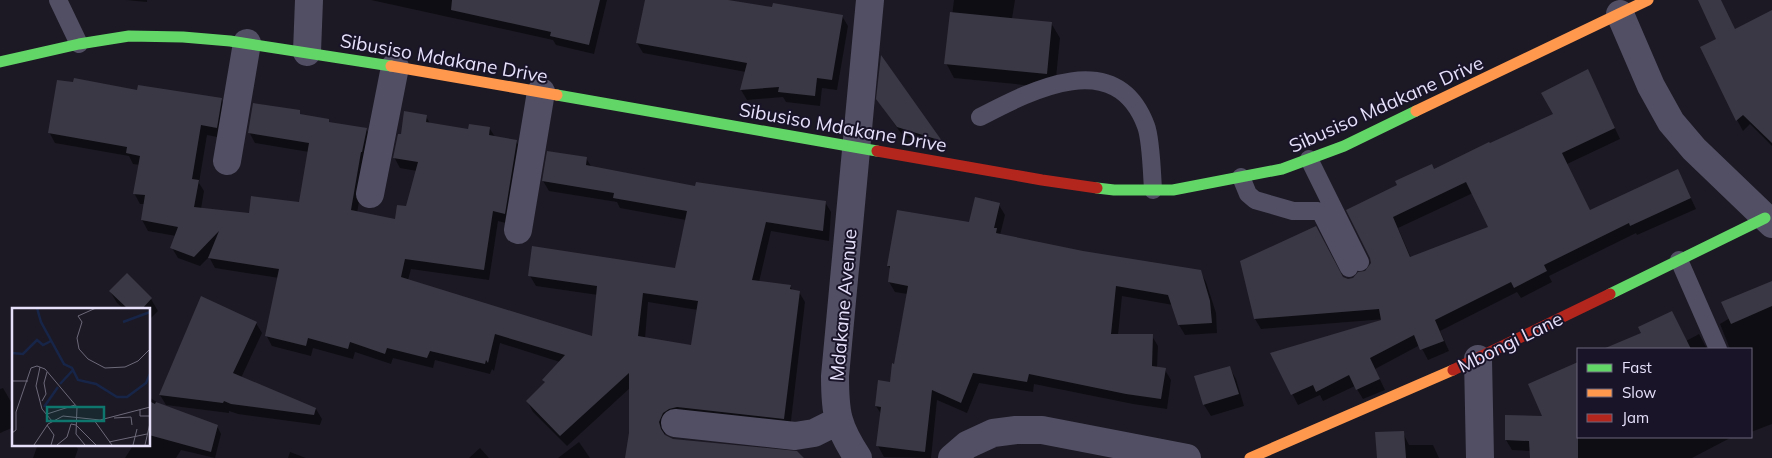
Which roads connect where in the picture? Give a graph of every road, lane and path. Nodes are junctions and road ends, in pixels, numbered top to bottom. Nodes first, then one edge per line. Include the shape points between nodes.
1 (58, 0) edge
2 (310, 0) edge
3 (870, 0) edge
4 (1648, 0) edge
5 (1620, 14) junction
6 (247, 43) junction
7 (79, 44) junction
8 (307, 52) junction
9 (0, 62) edge
10 (395, 67) junction
11 (541, 92) junction
12 (980, 117) dead end
13 (857, 147) junction
14 (1309, 159) junction
15 (227, 161) dead end
16 (1241, 178) junction
17 (1153, 190) junction
18 (370, 194) dead end
19 (1769, 221) edge
20 (518, 230) dead end
21 (1678, 260) junction
22 (1718, 348) edge
23 (1478, 359) junction
24 (838, 421) junction
25 (675, 423) dead end
26 (858, 458) edge
27 (952, 458) edge
28 (1187, 458) edge
29 (1250, 458) edge
30 (1480, 458) edge

1 - 7 lane
2 - 8 street
3 - 13 street, Mdakane Avenue
4 - 5 street, Sibusiso Mdakane Drive
5 - 14 street, Sibusiso Mdakane Drive via 1353,142
5 - 19 street via 1651,86 1671,122 1694,149
6 - 7 street, Sibusiso Mdakane Drive via 129,36
6 - 8 street, Sibusiso Mdakane Drive
6 - 15 street
7 - 9 street, Sibusiso Mdakane Drive
8 - 10 street, Sibusiso Mdakane Drive
10 - 11 street, Sibusiso Mdakane Drive
10 - 18 street
11 - 13 street, Sibusiso Mdakane Drive
11 - 20 street
12 - 17 lane via 1052,85 1088,80 1109,84 1126,94 1139,109 1147,128
13 - 17 street, Sibusiso Mdakane Drive via 1042,180 1114,190
13 - 24 street, Mdakane Avenue via 835,376
14 - 16 street, Sibusiso Mdakane Drive via 1282,170
14 - 16 lane via 1355,265 1321,213 1293,211 1256,200 1248,194
16 - 17 street, Sibusiso Mdakane Drive via 1173,190
19 - 21 street, Mbongi Lane
21 - 22 lane
21 - 23 street, Mbongi Lane
23 - 29 street, Mbongi Lane
23 - 30 street
24 - 25 street via 814,433 794,436
24 - 26 street, Mdakane Avenue
27 - 28 street via 967,445 993,433 1016,430 1042,430

